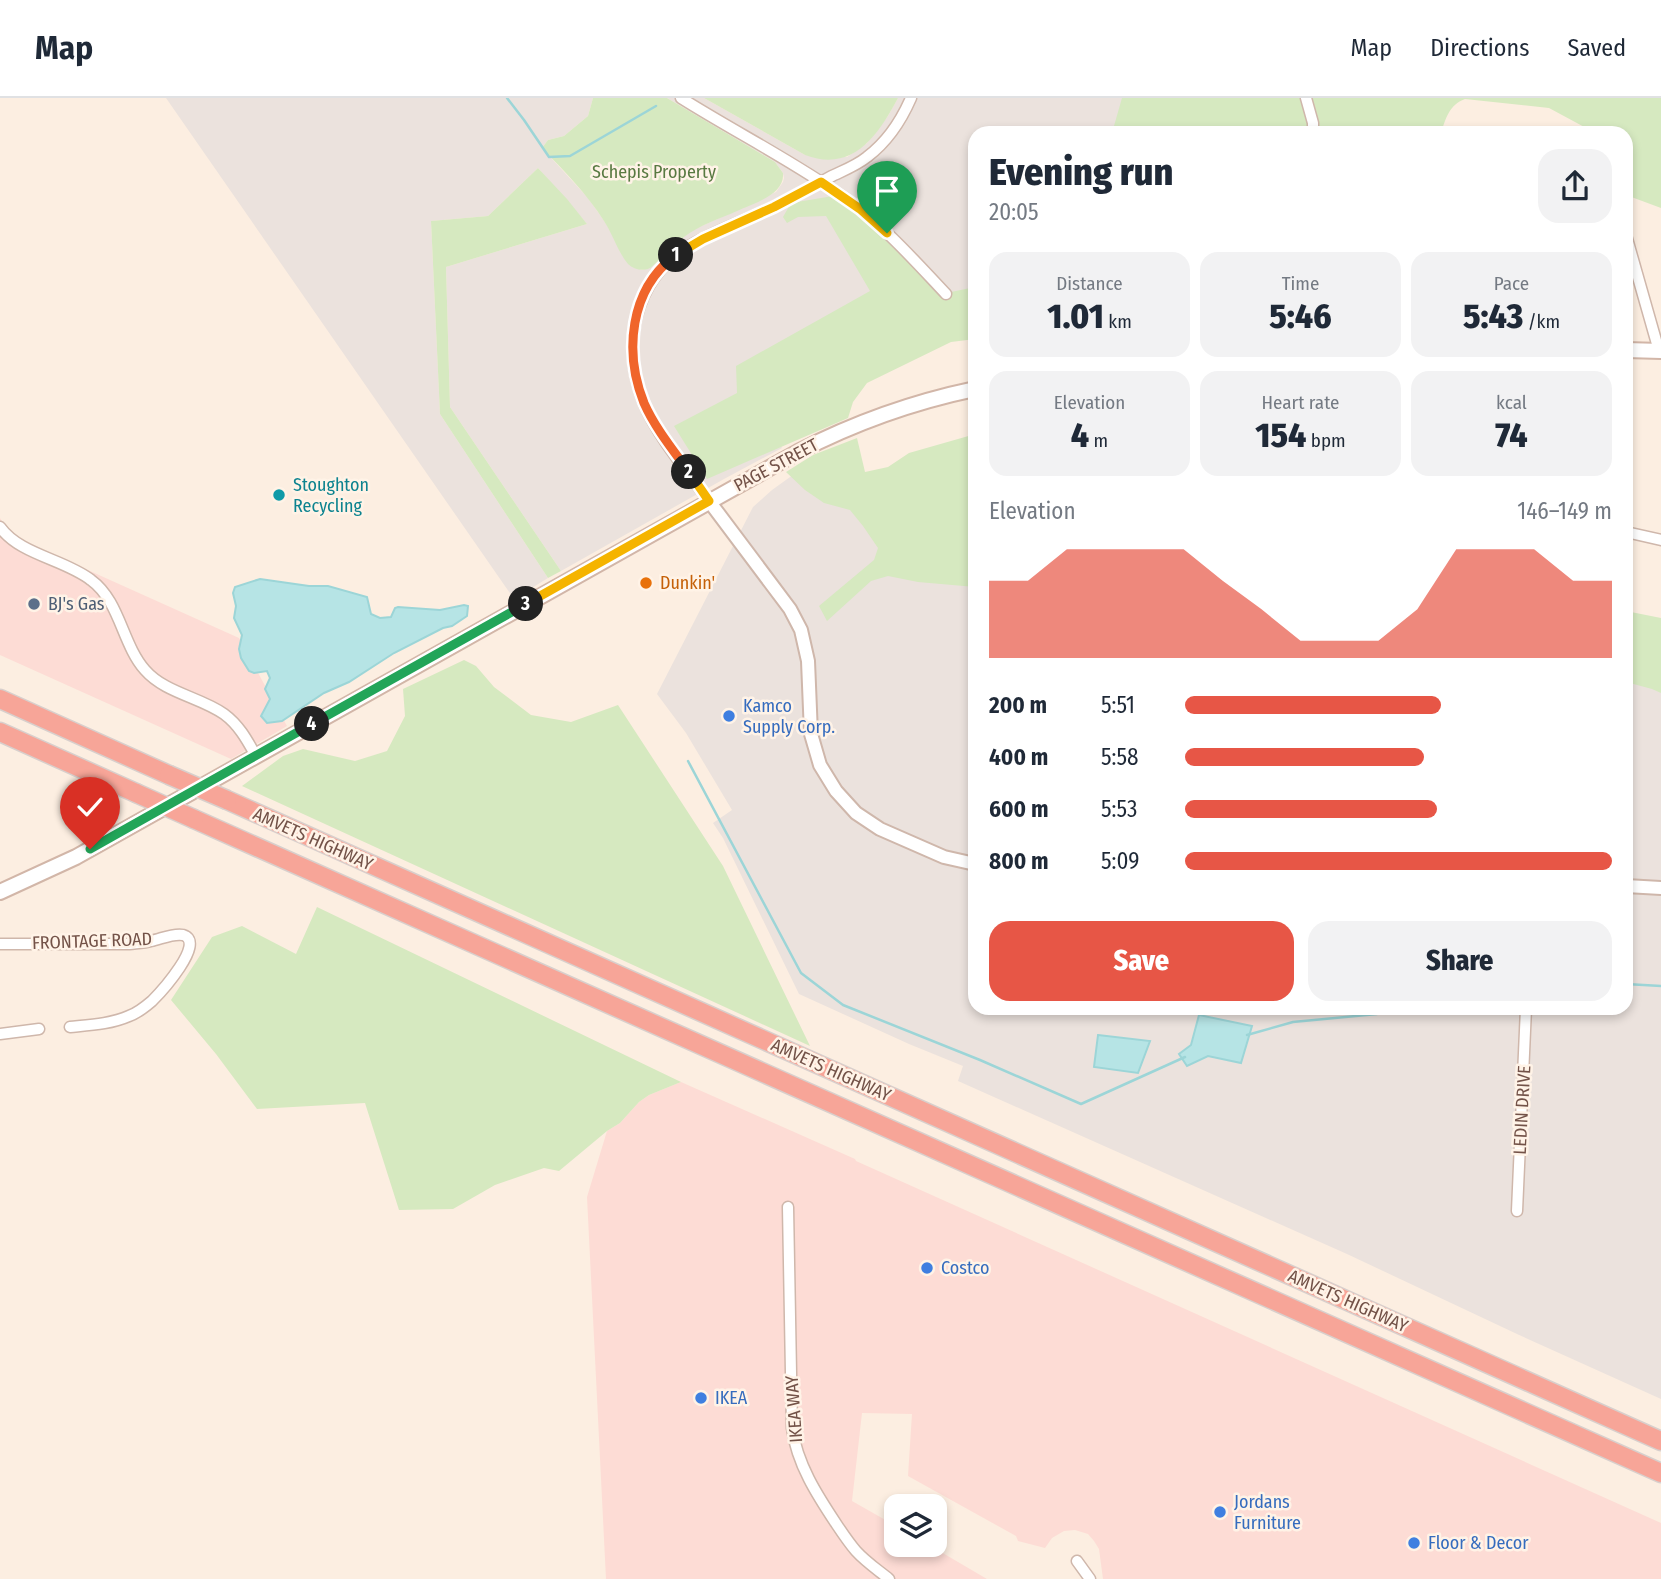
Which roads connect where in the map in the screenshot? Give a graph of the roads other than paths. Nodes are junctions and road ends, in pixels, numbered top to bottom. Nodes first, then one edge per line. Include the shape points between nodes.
1 (681, 98) edge
2 (911, 98) edge
3 (1306, 98) edge
4 (1313, 126) edge
5 (821, 182) junction
6 (1633, 259) edge
7 (946, 293) dead end
8 (1633, 350) edge
9 (1660, 351) edge
10 (968, 391) edge
11 (709, 501) junction
12 (0, 527) edge
13 (1633, 534) edge
14 (1661, 540) edge
15 (0, 699) edge
16 (0, 732) edge
17 (256, 756) junction
18 (968, 862) edge
19 (1633, 886) edge
20 (1661, 888) edge
21 (0, 892) edge
22 (0, 944) edge
23 (1526, 1015) edge
24 (70, 1027) dead end
25 (40, 1029) dead end
26 (0, 1034) edge
27 (788, 1207) dead end
28 (1517, 1211) dead end
29 (1661, 1441) edge
30 (1661, 1473) edge
31 (1077, 1561) dead end
32 (889, 1579) edge
33 (1090, 1579) edge

1 - 5 street
2 - 5 street via 901,119 875,151
3 - 4 street
5 - 7 street via 881,228
5 - 11 street via 684,250 654,277 642,299 633,335 640,391 655,424
6 - 9 street
8 - 9 main road
10 - 11 main road, PAGE STREET via 854,426
11 - 17 main road, PAGE STREET
11 - 18 street via 790,608 801,630 808,661 811,734 820,765 836,791 856,813 880,829
12 - 17 street via 14,541 97,585 145,670 161,683 226,715
13 - 14 street
15 - 29 highway, AMVETS HIGHWAY, bridge
16 - 30 highway, AMVETS HIGHWAY, bridge
17 - 21 main road, PAGE STREET via 76,857
19 - 20 street
22 - 24 street, FRONTAGE ROAD via 130,944 176,935 188,938 188,953 176,974 151,1002 128,1017
23 - 28 street, LEDIN DRIVE
25 - 26 street
27 - 32 street, IKEA WAY via 796,1447 814,1488 849,1542
31 - 33 street

